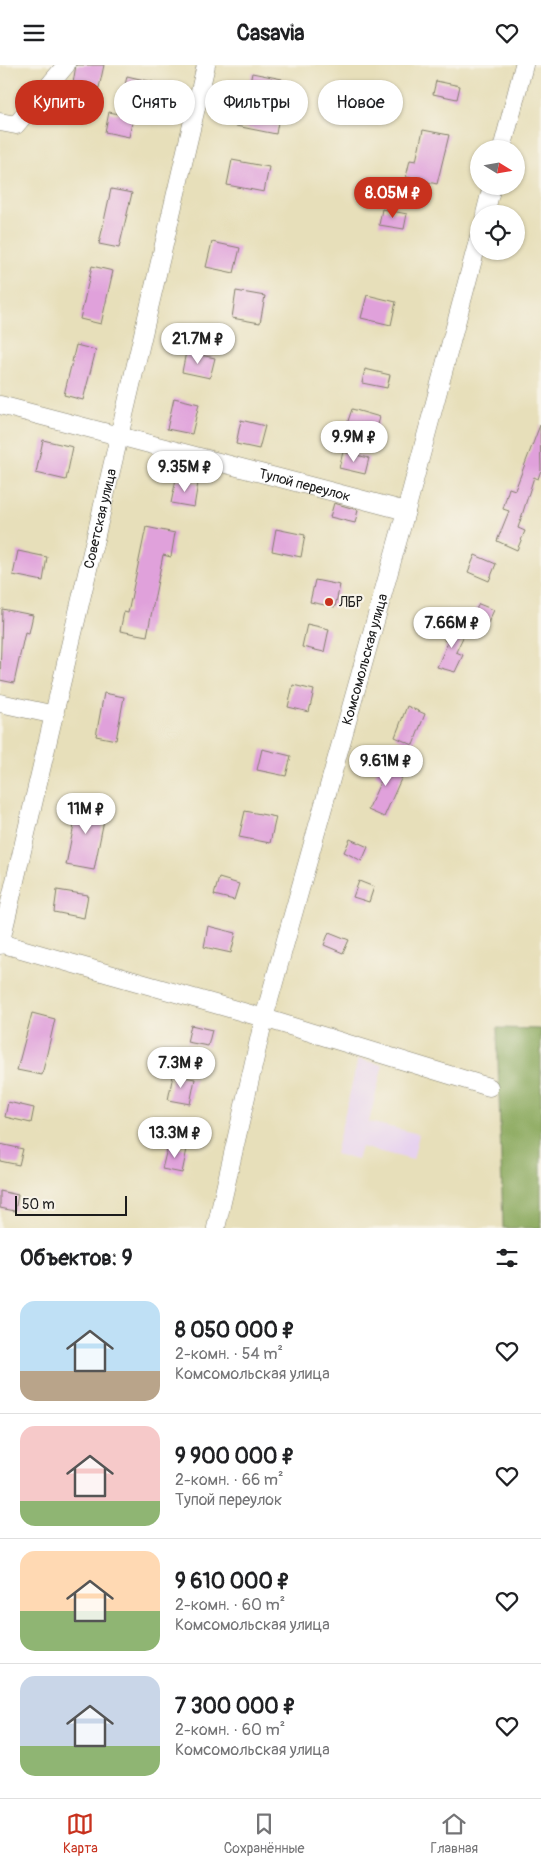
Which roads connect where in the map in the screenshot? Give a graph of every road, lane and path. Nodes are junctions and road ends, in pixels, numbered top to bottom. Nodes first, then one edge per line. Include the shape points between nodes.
1 (66, 65) edge
2 (206, 65) edge
3 (524, 65) edge
4 (0, 122) edge
5 (504, 140) edge
6 (473, 260) edge
7 (0, 405) edge
8 (119, 437) junction
9 (406, 511) junction
10 (0, 703) edge
11 (55, 715) junction
12 (0, 944) edge
13 (264, 1018) junction
14 (489, 1087) dead end
15 (216, 1228) edge

1 - 4 street via 16,125
2 - 8 street, Советская улица
3 - 5 street
6 - 9 street, Комсомольская улица
7 - 8 street, Тупой переулок
8 - 9 street, Тупой переулок
8 - 11 street, Советская улица
9 - 13 street, Комсомольская улица
10 - 11 street
11 - 12 street, Советская улица
12 - 13 street
13 - 14 street
13 - 15 street, Комсомольская улица

